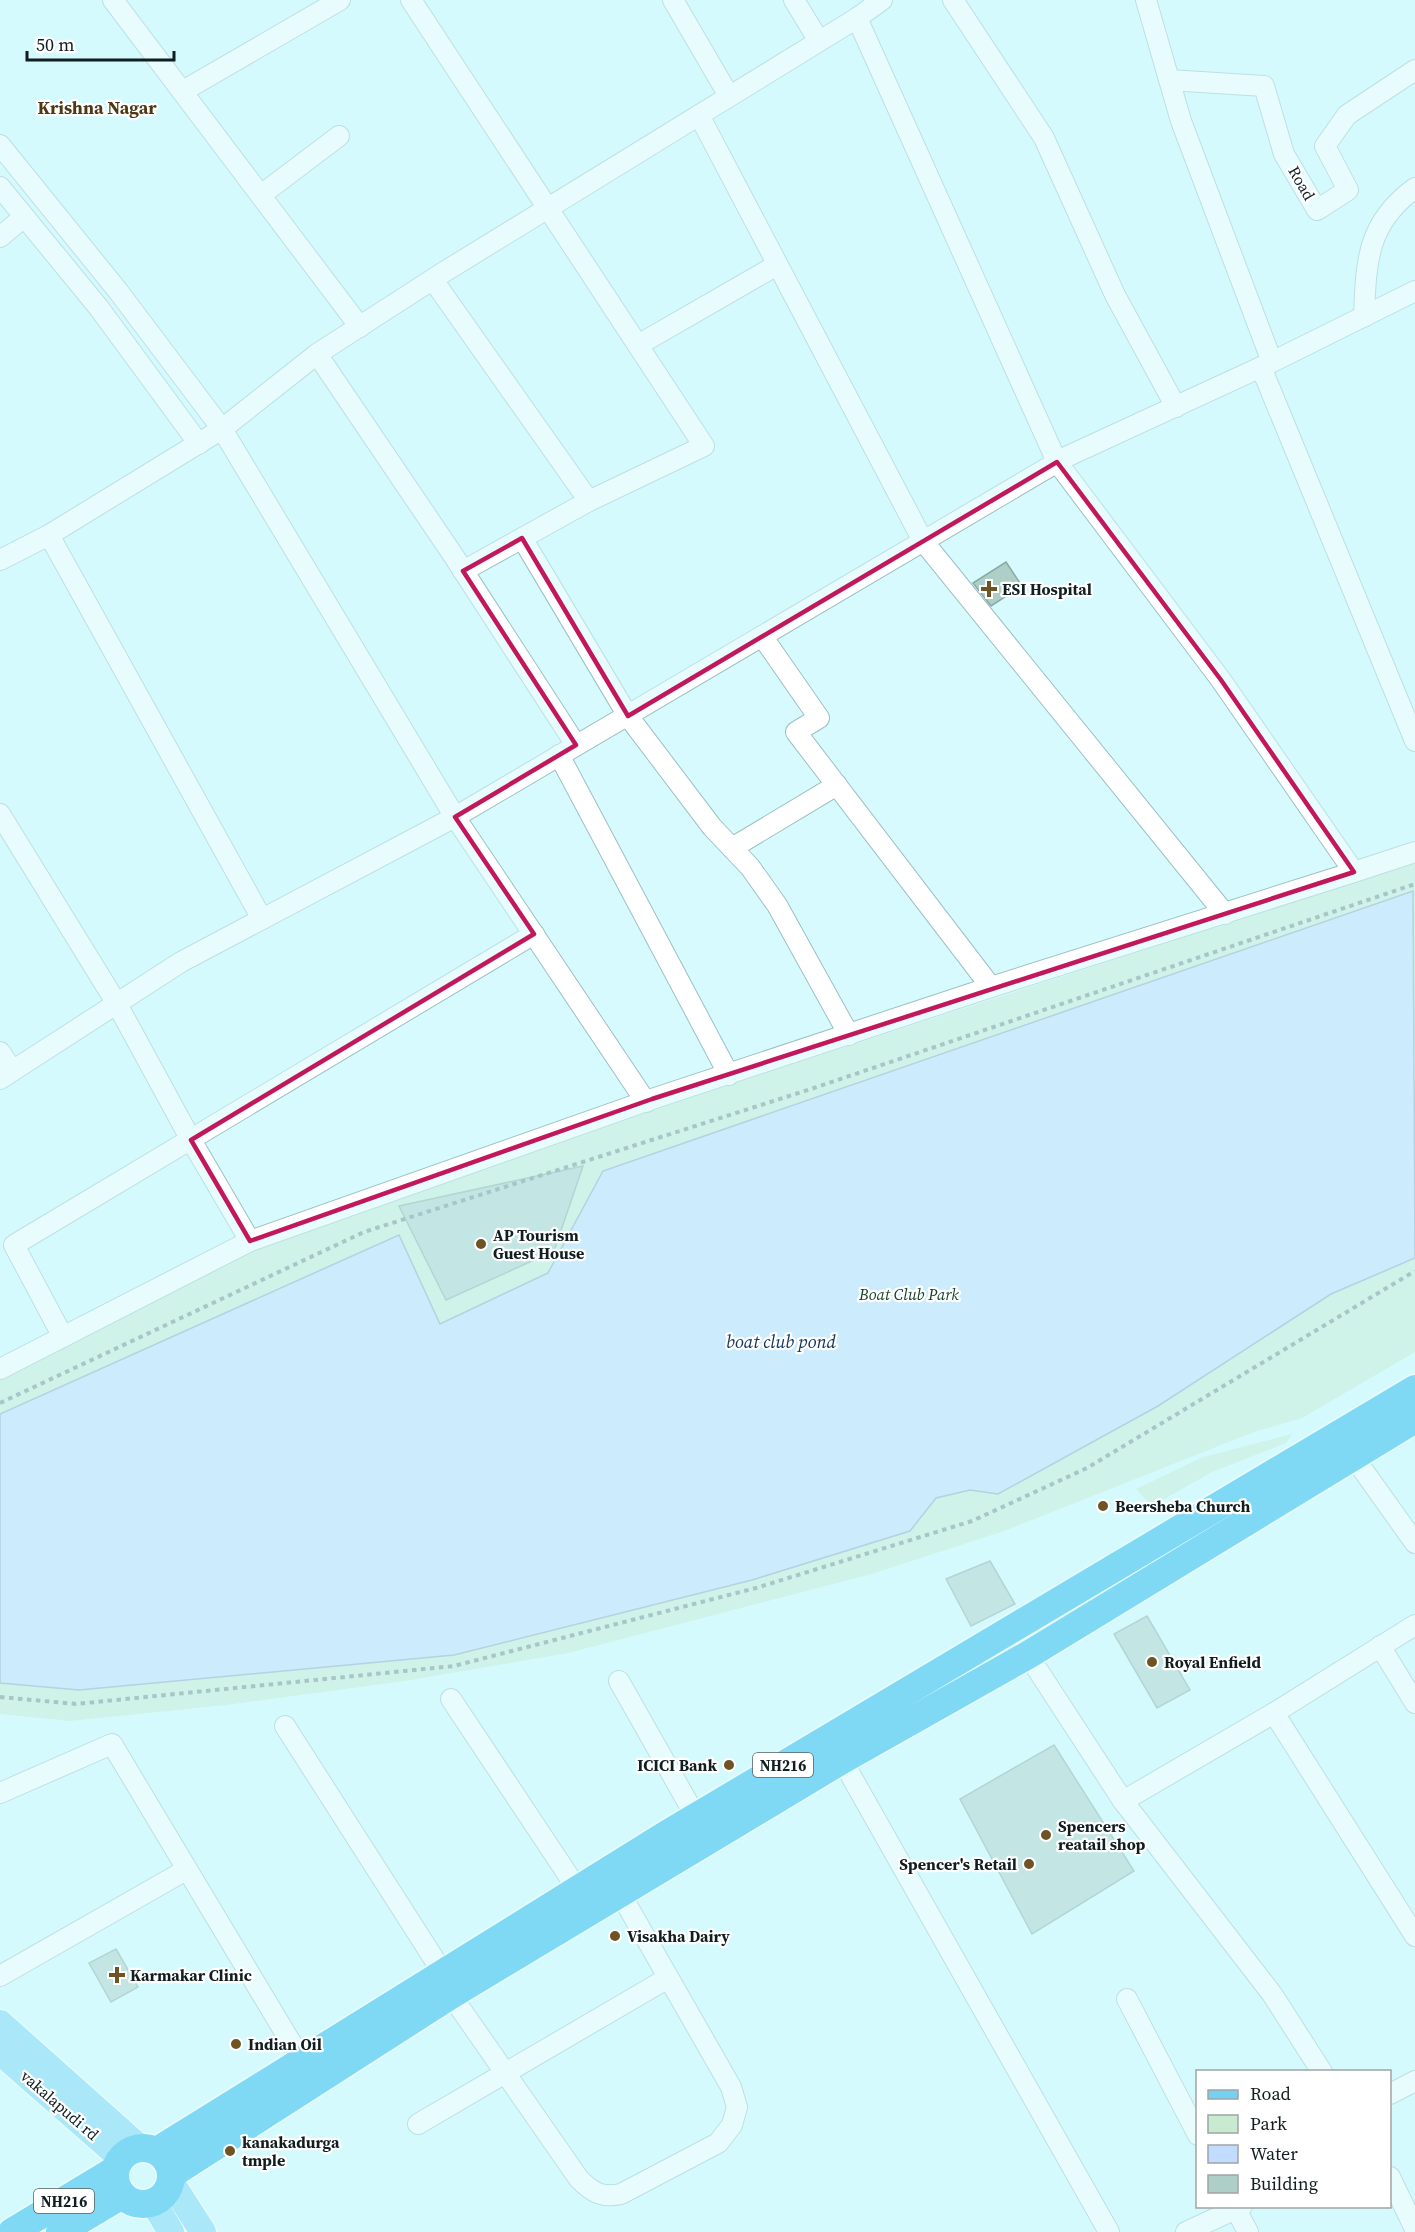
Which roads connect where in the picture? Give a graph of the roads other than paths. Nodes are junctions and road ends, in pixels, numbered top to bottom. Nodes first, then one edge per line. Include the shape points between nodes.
1 (113, 0) edge
2 (340, 0) edge
3 (411, 0) edge
4 (673, 0) edge
5 (794, 0) edge
6 (882, 0) edge
7 (953, 0) edge
8 (1146, 0) edge
9 (857, 18) junction
10 (819, 41) junction
11 (1415, 70) edge
12 (1169, 80) junction
13 (183, 91) junction
14 (729, 96) junction
15 (699, 115) junction
16 (339, 136) dead end
17 (0, 145) edge
18 (0, 187) edge
19 (1415, 188) edge
20 (261, 195) junction
21 (547, 208) junction
22 (24, 217) junction
23 (0, 237) edge
24 (777, 265) junction
25 (433, 280) junction
26 (1415, 291) edge
27 (1364, 317) junction
28 (360, 327) junction
29 (638, 345) junction
30 (317, 354) junction
31 (1267, 365) junction
32 (1176, 406) junction
33 (222, 429) junction
34 (199, 444) junction
35 (1057, 462) junction
36 (589, 501) junction
37 (49, 535) junction
38 (522, 538) junction
39 (923, 541) junction
40 (4, 550) edge
41 (463, 571) junction
42 (762, 636) junction
43 (628, 716) junction
44 (1415, 741) edge
45 (567, 750) junction
46 (837, 785) junction
47 (0, 814) edge
48 (455, 817) junction
49 (732, 848) junction
50 (1415, 852) edge
51 (1354, 872) junction
52 (1225, 914) junction
53 (262, 919) junction
54 (534, 934) junction
55 (991, 987) junction
56 (117, 1004) junction
57 (849, 1035) junction
58 (0, 1052) edge
59 (6, 1075) edge
60 (729, 1075) junction
61 (646, 1102) junction
62 (190, 1140) junction
63 (250, 1241) junction
64 (63, 1337) junction
65 (0, 1369) edge
66 (1415, 1389) edge
67 (1415, 1419) edge
68 (1353, 1456) junction
69 (1415, 1543) edge
70 (1415, 1625) edge
71 (1014, 1628) junction
72 (1380, 1646) junction
73 (1028, 1654) junction
74 (619, 1681) dead end
75 (451, 1699) dead end
76 (1415, 1703) edge
77 (1274, 1713) junction
78 (285, 1726) dead end
79 (842, 1760) junction
80 (0, 1793) edge
81 (1123, 1802) junction
82 (696, 1817) junction
83 (186, 1869) junction
84 (578, 1890) junction
85 (620, 1893) junction
86 (1414, 1931) edge
87 (0, 1976) edge
88 (668, 1978) junction
89 (447, 1984) junction
90 (1127, 1999) dead end
91 (0, 2024) edge
92 (0, 2052) edge
93 (302, 2061) junction
94 (1321, 2070) edge
95 (505, 2073) junction
96 (1415, 2081) edge
97 (1391, 2093) edge
98 (418, 2124) dead end
99 (1196, 2133) edge
100 (144, 2172) junction
101 (1391, 2181) edge
102 (1237, 2208) edge
103 (1415, 2229) edge
104 (12, 2232) edge
105 (60, 2232) edge
106 (171, 2232) edge
107 (203, 2232) edge
108 (1109, 2232) edge
109 (1186, 2232) edge
110 (1248, 2232) edge

1 - 13 street
2 - 13 street
3 - 21 street
4 - 14 street
5 - 10 street
6 - 9 street
7 - 32 street via 1044,138 1115,295
8 - 12 street
9 - 10 street
9 - 35 street
10 - 14 street
11 - 12 street, Road via 1347,116 1325,146 1348,190 1317,210 1284,154 1264,86
12 - 31 street
13 - 20 street
14 - 15 street
15 - 21 street
15 - 24 street
16 - 20 street
17 - 33 street via 118,291
18 - 22 street
19 - 27 street via 1385,215 1373,237 1366,267
20 - 28 street
21 - 25 street
21 - 29 street
22 - 23 street
22 - 34 street via 99,308
24 - 29 street
24 - 39 street
25 - 28 street
25 - 36 street
26 - 27 street
27 - 31 street
28 - 30 street
29 - 36 street via 704,446
30 - 33 street
30 - 41 street
31 - 32 street
31 - 44 street
32 - 35 street
33 - 34 street
33 - 48 street
34 - 37 street
35 - 39 street
35 - 51 street via 1221,680
36 - 38 street
37 - 40 street
37 - 53 street
38 - 41 street
38 - 43 street
39 - 42 street
39 - 52 street
41 - 45 street
42 - 43 street
42 - 46 street via 819,718 796,732
43 - 45 street
43 - 49 street
45 - 48 street
45 - 60 street
46 - 49 street
46 - 55 street
47 - 56 street
48 - 53 street
48 - 54 street
49 - 57 street via 777,904
50 - 51 street
51 - 52 street
52 - 55 street
53 - 56 street via 181,962
54 - 61 street
54 - 62 street
55 - 57 street
56 - 59 street
56 - 62 street
57 - 60 street
58 - 59 street
60 - 61 street
61 - 63 street
62 - 63 street
62 - 64 street via 14,1245
63 - 64 street
64 - 65 street
66 - 71 highway, NH216
67 - 68 highway, NH216
68 - 69 street
68 - 73 highway, NH216
70 - 72 street
71 - 73 street
71 - 82 highway, NH216
72 - 76 street
72 - 77 street
73 - 79 highway, NH216
73 - 81 street
74 - 82 street
75 - 84 street
77 - 81 street
77 - 86 street
78 - 89 street
79 - 85 highway, NH216
79 - 108 street
80 - 83 street via 112,1744
81 - 94 street via 1272,1994
82 - 84 highway, NH216
83 - 87 street
83 - 93 street
84 - 89 highway, NH216
85 - 88 street
85 - 89 highway, NH216
88 - 95 street
88 - 95 street via 731,2087 737,2107 732,2125 718,2143 621,2194 605,2197 592,2192 579,2179
89 - 93 highway, NH216
89 - 95 street
89 - 100 highway, NH216
90 - 99 street
91 - 100 main road
92 - 100 main road, vakalapudi rd
93 - 100 highway, NH216
95 - 98 street
96 - 97 street
100 - 104 highway, NH216
100 - 105 highway, NH216
100 - 106 main road
100 - 107 main road
101 - 103 street
102 - 109 street
102 - 110 street

